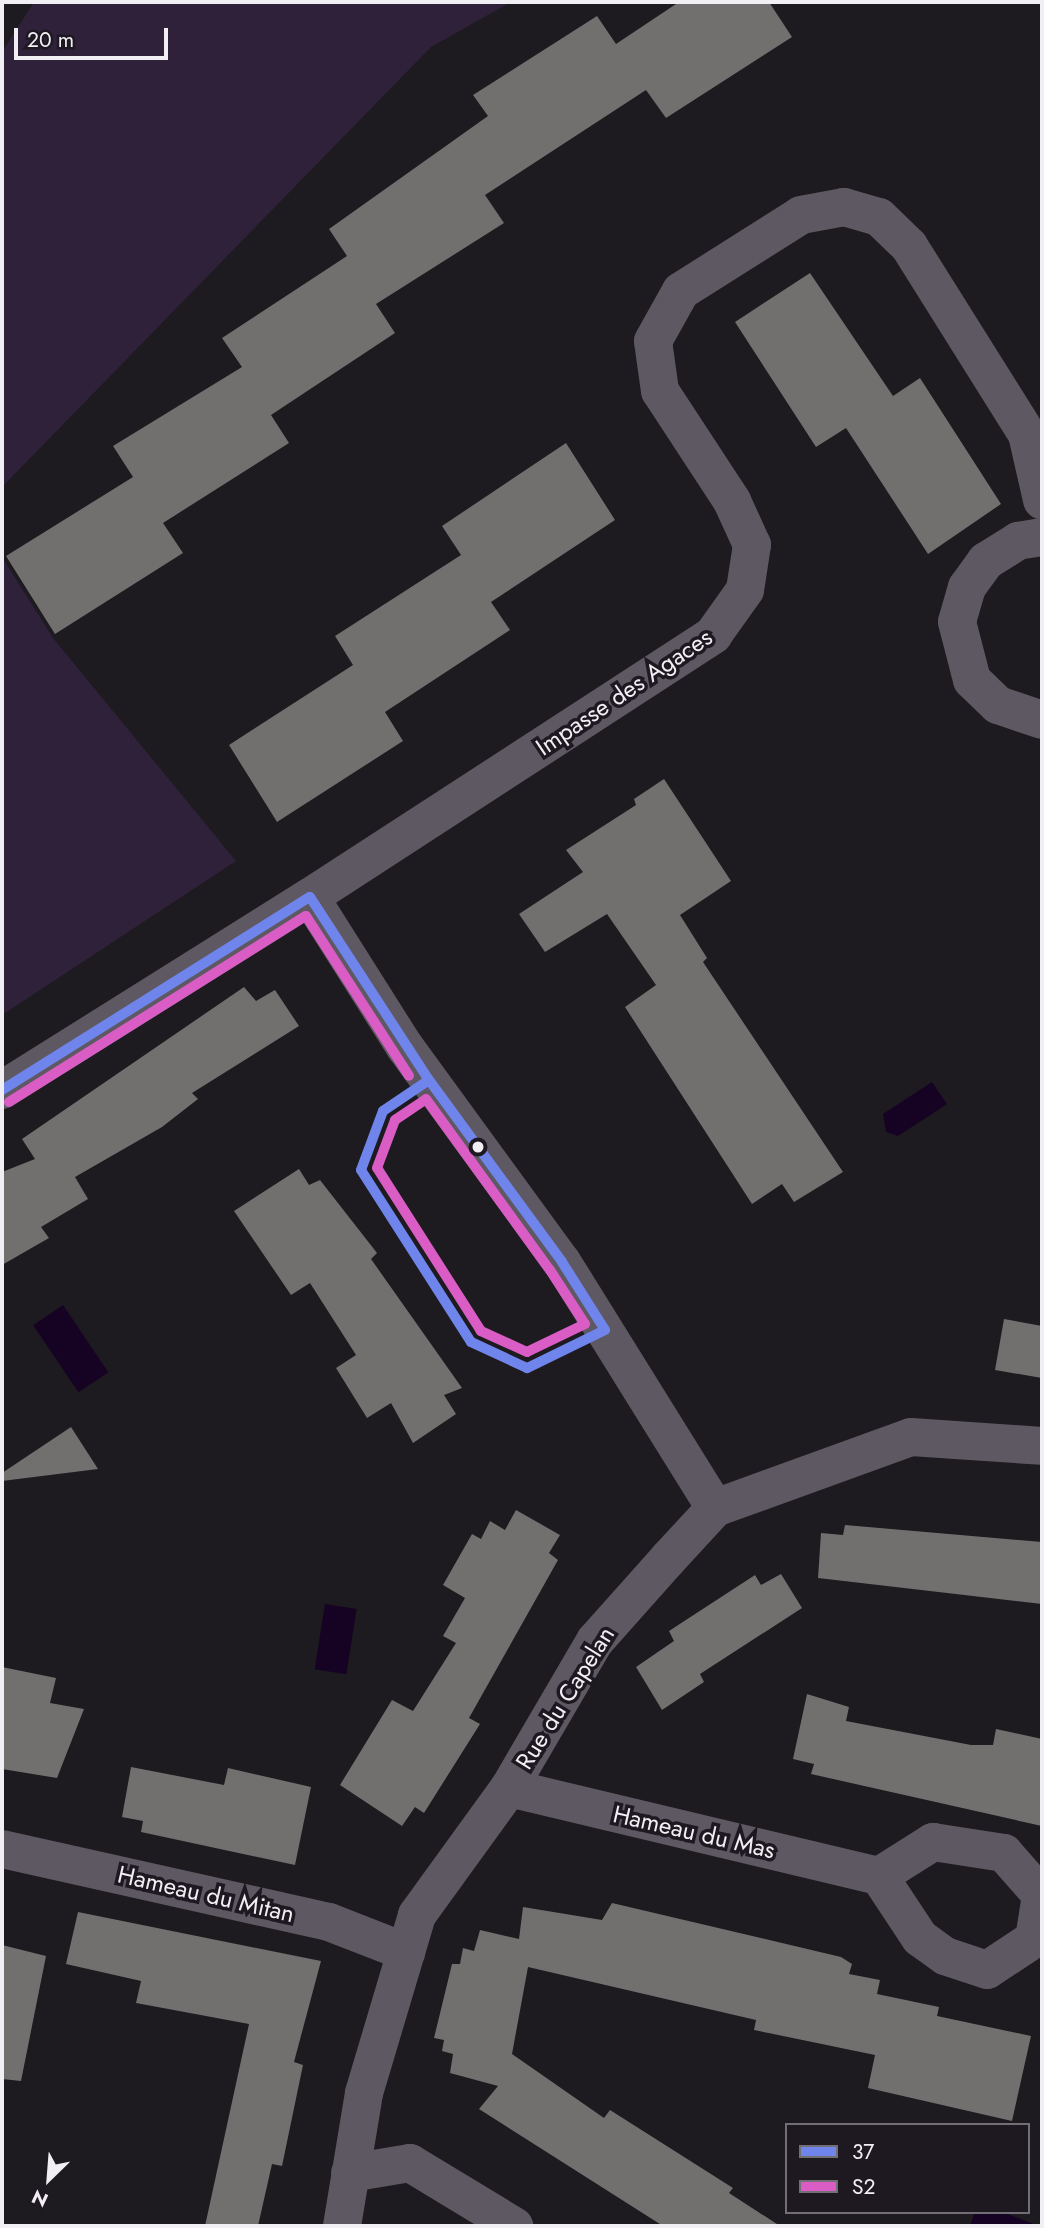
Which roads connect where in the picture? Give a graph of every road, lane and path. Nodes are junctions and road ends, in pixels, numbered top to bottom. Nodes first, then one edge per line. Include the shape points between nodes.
1 (1042, 500) edge
2 (1042, 537) edge
3 (1042, 720) edge
4 (310, 897) junction
5 (2, 1090) edge
6 (1042, 1446) edge
7 (715, 1508) junction
8 (509, 1788) junction
9 (2, 1849) edge
10 (879, 1876) dead end
11 (406, 1952) junction
12 (350, 2173) junction
13 (342, 2226) edge
14 (514, 2226) edge

1 - 4 street, Impasse des Agaces via 1027,434 909,247 879,216 844,207 801,215 681,291 653,341 660,391 732,501 752,545 745,590 713,635
2 - 3 street via 1018,541 986,561 967,587 957,622 972,680 998,705
4 - 5 street, Impasse des Agaces
4 - 7 street via 405,1047 562,1262
6 - 7 street, Rue du Capelan via 911,1437
7 - 8 street, Rue du Capelan via 595,1641
8 - 10 street, Hameau du Mas
8 - 11 street, Rue du Capelan via 417,1915
9 - 11 street, Hameau du Mitan via 329,1922
11 - 12 street, Rue du Capelan via 364,2093
12 - 13 street, Rue du Capelan
12 - 14 street via 410,2163

